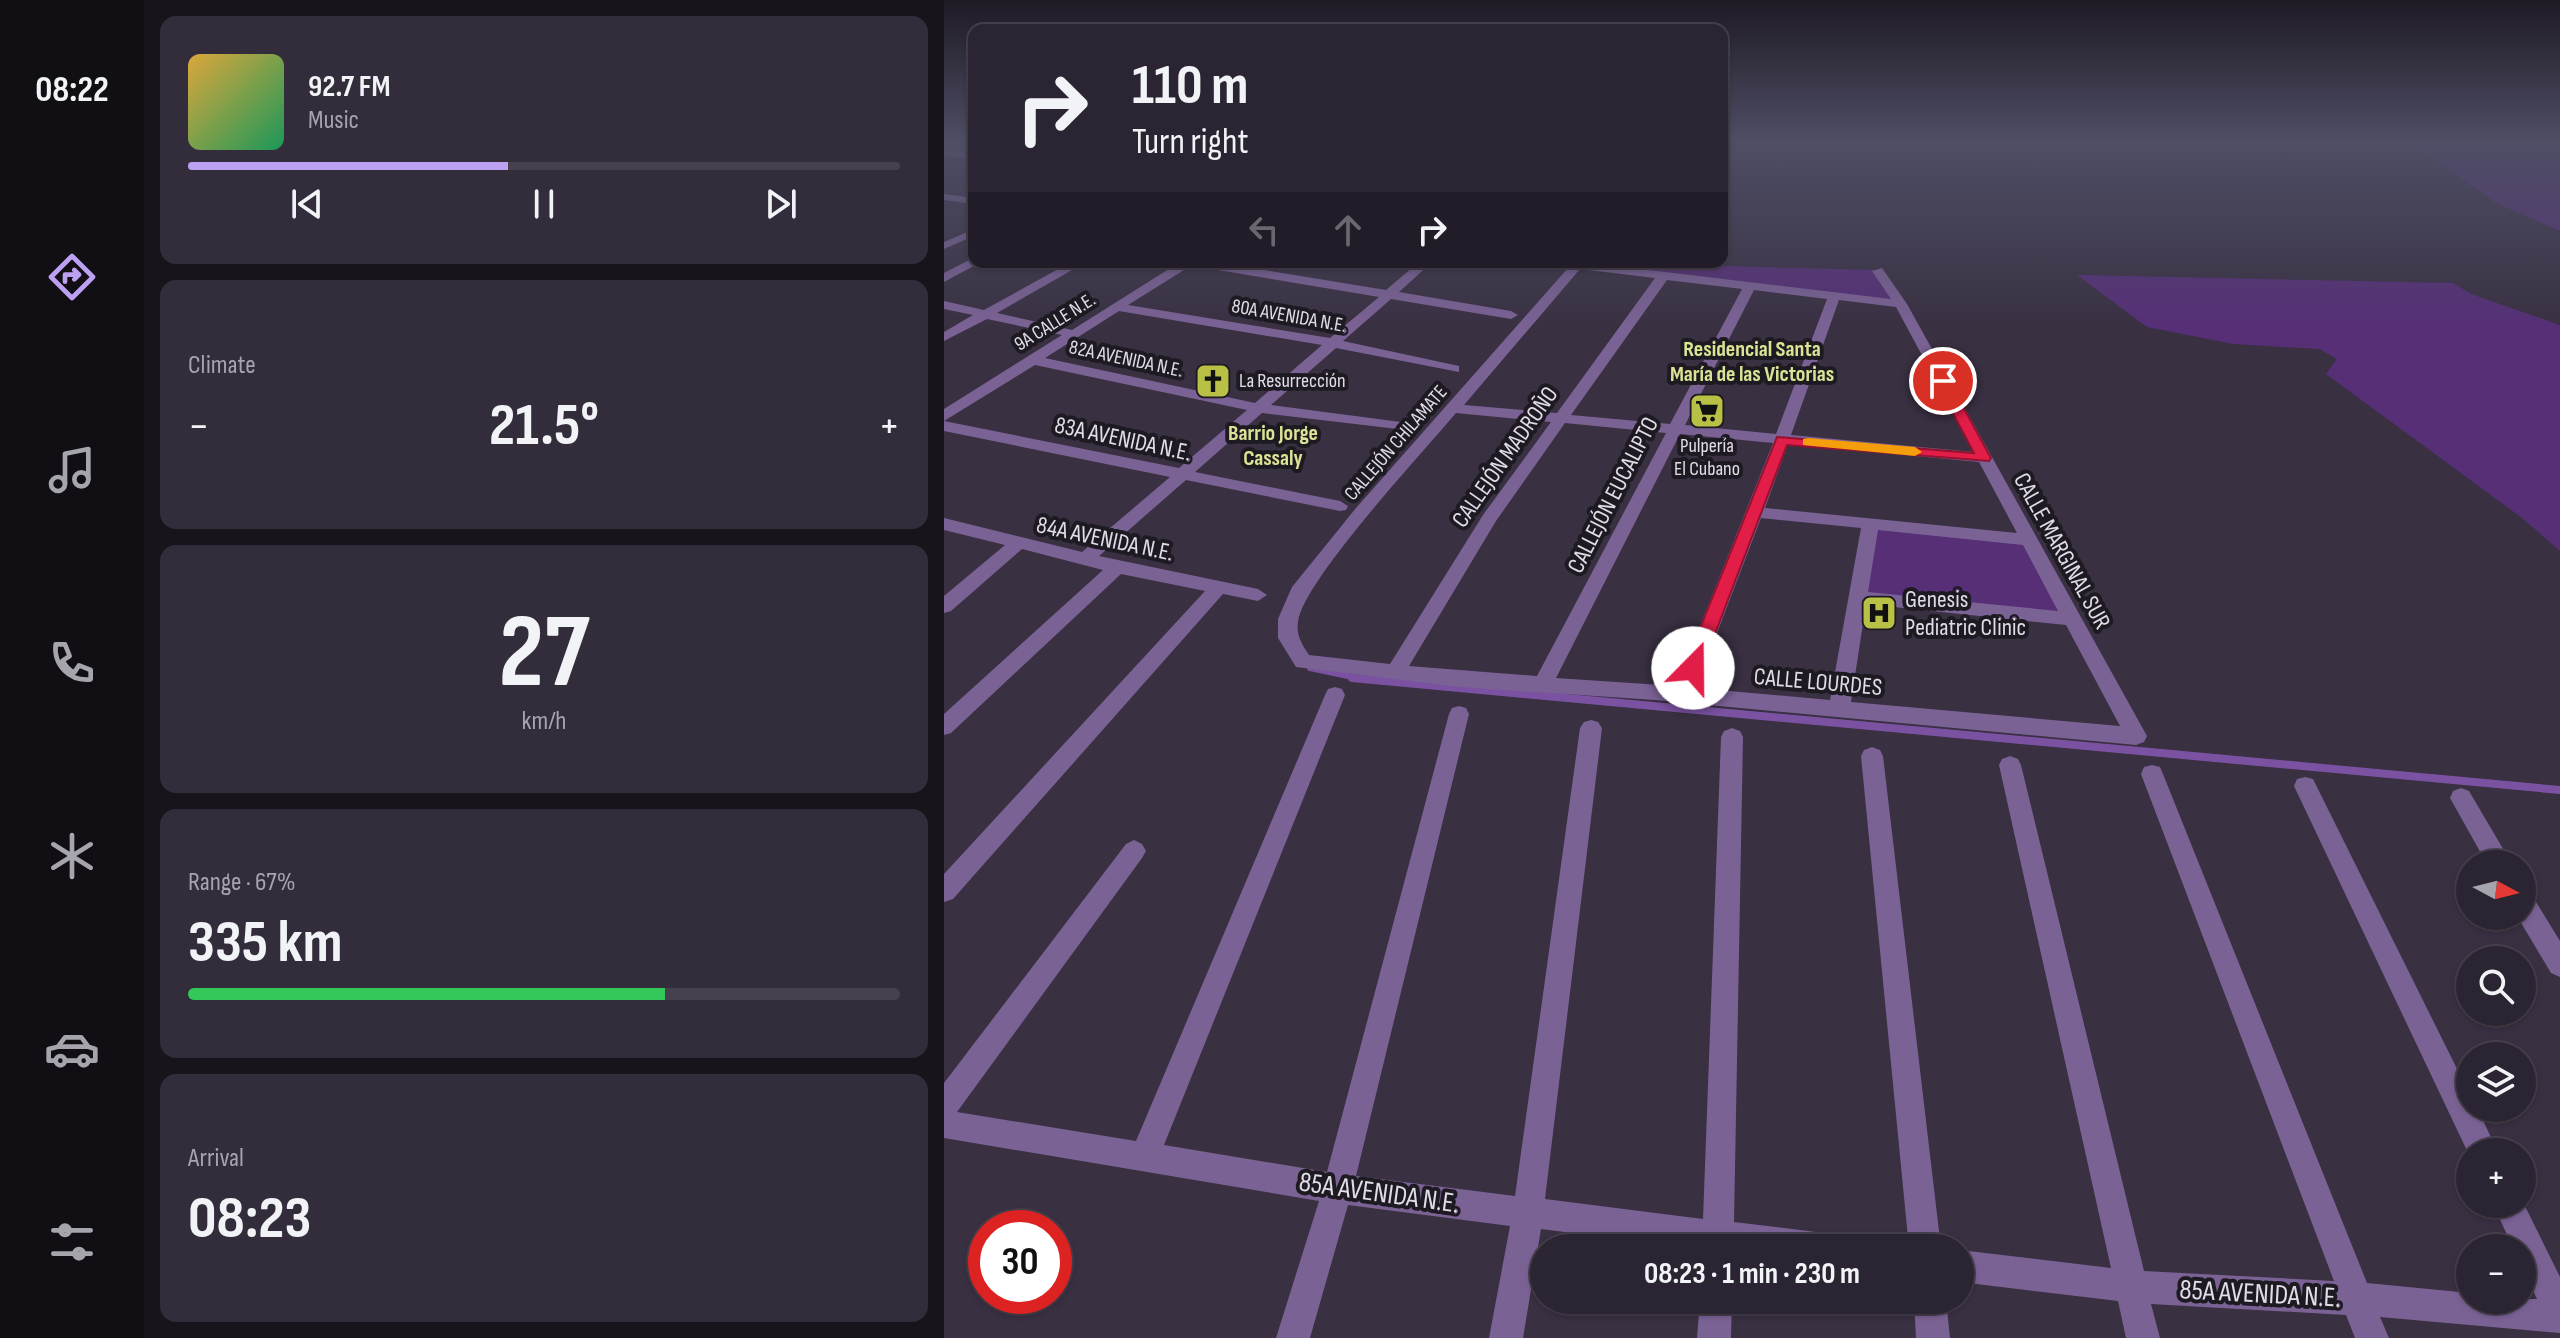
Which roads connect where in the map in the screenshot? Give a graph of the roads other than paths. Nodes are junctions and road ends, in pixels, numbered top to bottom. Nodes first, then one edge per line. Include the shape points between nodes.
1 (968, 235) edge
2 (944, 246) edge
3 (968, 266) edge
4 (1069, 268) edge
5 (1178, 268) edge
6 (1228, 268) edge
7 (1419, 268) edge
8 (1574, 268) edge
9 (1593, 268) edge
10 (1878, 271) dead end
11 (1663, 276) junction
12 (944, 278) edge
13 (1749, 287) junction
14 (1388, 296) junction
15 (1834, 297) junction
16 (1901, 304) junction
17 (944, 305) edge
18 (1116, 307) junction
19 (986, 313) junction
20 (1511, 315) dead end
21 (1074, 334) junction
22 (944, 337) edge
23 (1333, 343) junction
24 (1033, 360) junction
25 (1454, 369) dead end
26 (1259, 408) junction
27 (1453, 408) junction
28 (944, 416) edge
29 (1561, 418) junction
30 (944, 426) edge
31 (1401, 427) dead end
32 (1674, 429) junction
33 (1782, 440) junction
34 (1984, 458) junction
35 (1181, 476) junction
36 (1340, 506) dead end
37 (1755, 512) junction
38 (944, 524) edge
39 (1870, 526) junction
40 (2029, 540) junction
41 (1017, 544) junction
42 (1085, 559) junction
43 (1117, 567) junction
44 (1218, 588) junction
45 (1258, 595) dead end
46 (1857, 597) junction
47 (944, 606) edge
48 (2073, 619) junction
49 (1303, 662) joint
50 (1395, 672) junction
51 (1543, 684) junction
52 (1683, 694) junction
53 (1335, 695) dead end
54 (1839, 710) junction
55 (1459, 714) dead end
56 (944, 727) edge
57 (1591, 728) dead end
58 (2136, 736) joint
59 (1732, 737) dead end
60 (1872, 756) dead end
61 (2010, 765) dead end
62 (2152, 774) dead end
63 (2305, 786) dead end
64 (2461, 798) dead end
65 (2492, 850) edge
66 (1134, 851) dead end
67 (944, 891) edge
68 (2536, 925) edge
69 (2560, 964) edge
70 (944, 1106) edge
71 (944, 1124) edge
72 (2476, 1138) edge
73 (1144, 1158) junction
74 (1338, 1189) junction
75 (1528, 1213) junction
76 (2515, 1218) edge
77 (1666, 1234) edge
78 (1719, 1234) edge
79 (1923, 1234) edge
80 (1974, 1268) edge
81 (2133, 1287) junction
82 (2359, 1299) junction
83 (1715, 1314) edge
84 (1931, 1314) edge
85 (2560, 1314) edge
86 (1293, 1338) edge
87 (1506, 1338) edge
88 (1714, 1338) edge
89 (1933, 1338) edge
90 (2143, 1338) edge
91 (2372, 1338) edge

1 - 2 street
3 - 12 street
4 - 19 street
5 - 18 street, 9A CALLE N.E.
6 - 14 street, 80A AVENIDA N.E.
7 - 14 street
8 - 27 street, CALLEJÓN CHILAMATE
9 - 11 street
10 - 16 street, CALLE MARGINAL SUR
11 - 13 street
11 - 29 street, CALLEJÓN MADROÑO
13 - 15 street
13 - 32 street, CALLEJÓN EUCALIPTO
14 - 20 street, 80A AVENIDA N.E.
14 - 23 street
15 - 16 street
15 - 33 street
16 - 34 street, CALLE MARGINAL SUR
17 - 19 street
18 - 21 street, 9A CALLE N.E.
18 - 23 street, 80A AVENIDA N.E.
19 - 21 street
19 - 22 street
21 - 24 street, 9A CALLE N.E.
23 - 25 street, 80A AVENIDA N.E.
23 - 26 street
24 - 26 street, 82A AVENIDA N.E.
24 - 28 street, 9A CALLE N.E.
26 - 31 street, 82A AVENIDA N.E.
26 - 35 street
27 - 29 street
27 - 49 street, CALLEJÓN CHILAMATE via 1299,592 1288,619 1288,638
29 - 32 street
29 - 50 street, CALLEJÓN MADROÑO via 1489,519
30 - 35 street, 83A AVENIDA N.E.
32 - 33 street
32 - 51 street, CALLEJÓN EUCALIPTO
33 - 34 street
33 - 37 street
34 - 40 street, CALLE MARGINAL SUR
35 - 36 street, 83A AVENIDA N.E.
35 - 42 street
37 - 39 street
37 - 52 street
38 - 41 street, 84A AVENIDA N.E.
39 - 40 street
39 - 46 street
40 - 48 street, CALLE MARGINAL SUR
41 - 42 street, 84A AVENIDA N.E.
41 - 47 street
42 - 43 street, 84A AVENIDA N.E.
43 - 44 street, 84A AVENIDA N.E.
43 - 56 street
44 - 45 street, 84A AVENIDA N.E.
44 - 67 street
46 - 48 street
46 - 54 street
48 - 58 street, CALLE MARGINAL SUR
49 - 50 street, CALLE LOURDES
50 - 51 street, CALLE LOURDES
51 - 52 street, CALLE LOURDES
52 - 54 street, CALLE LOURDES
53 - 73 street
54 - 58 street, CALLE LOURDES
55 - 74 street
57 - 75 street
59 - 78 street
60 - 79 street
61 - 81 street
62 - 82 street
63 - 72 street
64 - 65 street
66 - 70 street
68 - 69 street
71 - 73 street, 85A AVENIDA N.E.
73 - 74 street, 85A AVENIDA N.E.
74 - 75 street, 85A AVENIDA N.E.
74 - 86 street
75 - 77 street, 85A AVENIDA N.E.
75 - 87 street
76 - 85 street
80 - 81 street, 85A AVENIDA N.E.
81 - 82 street, 85A AVENIDA N.E.
81 - 90 street
82 - 85 street, 85A AVENIDA N.E.
82 - 91 street
83 - 88 street
84 - 89 street

